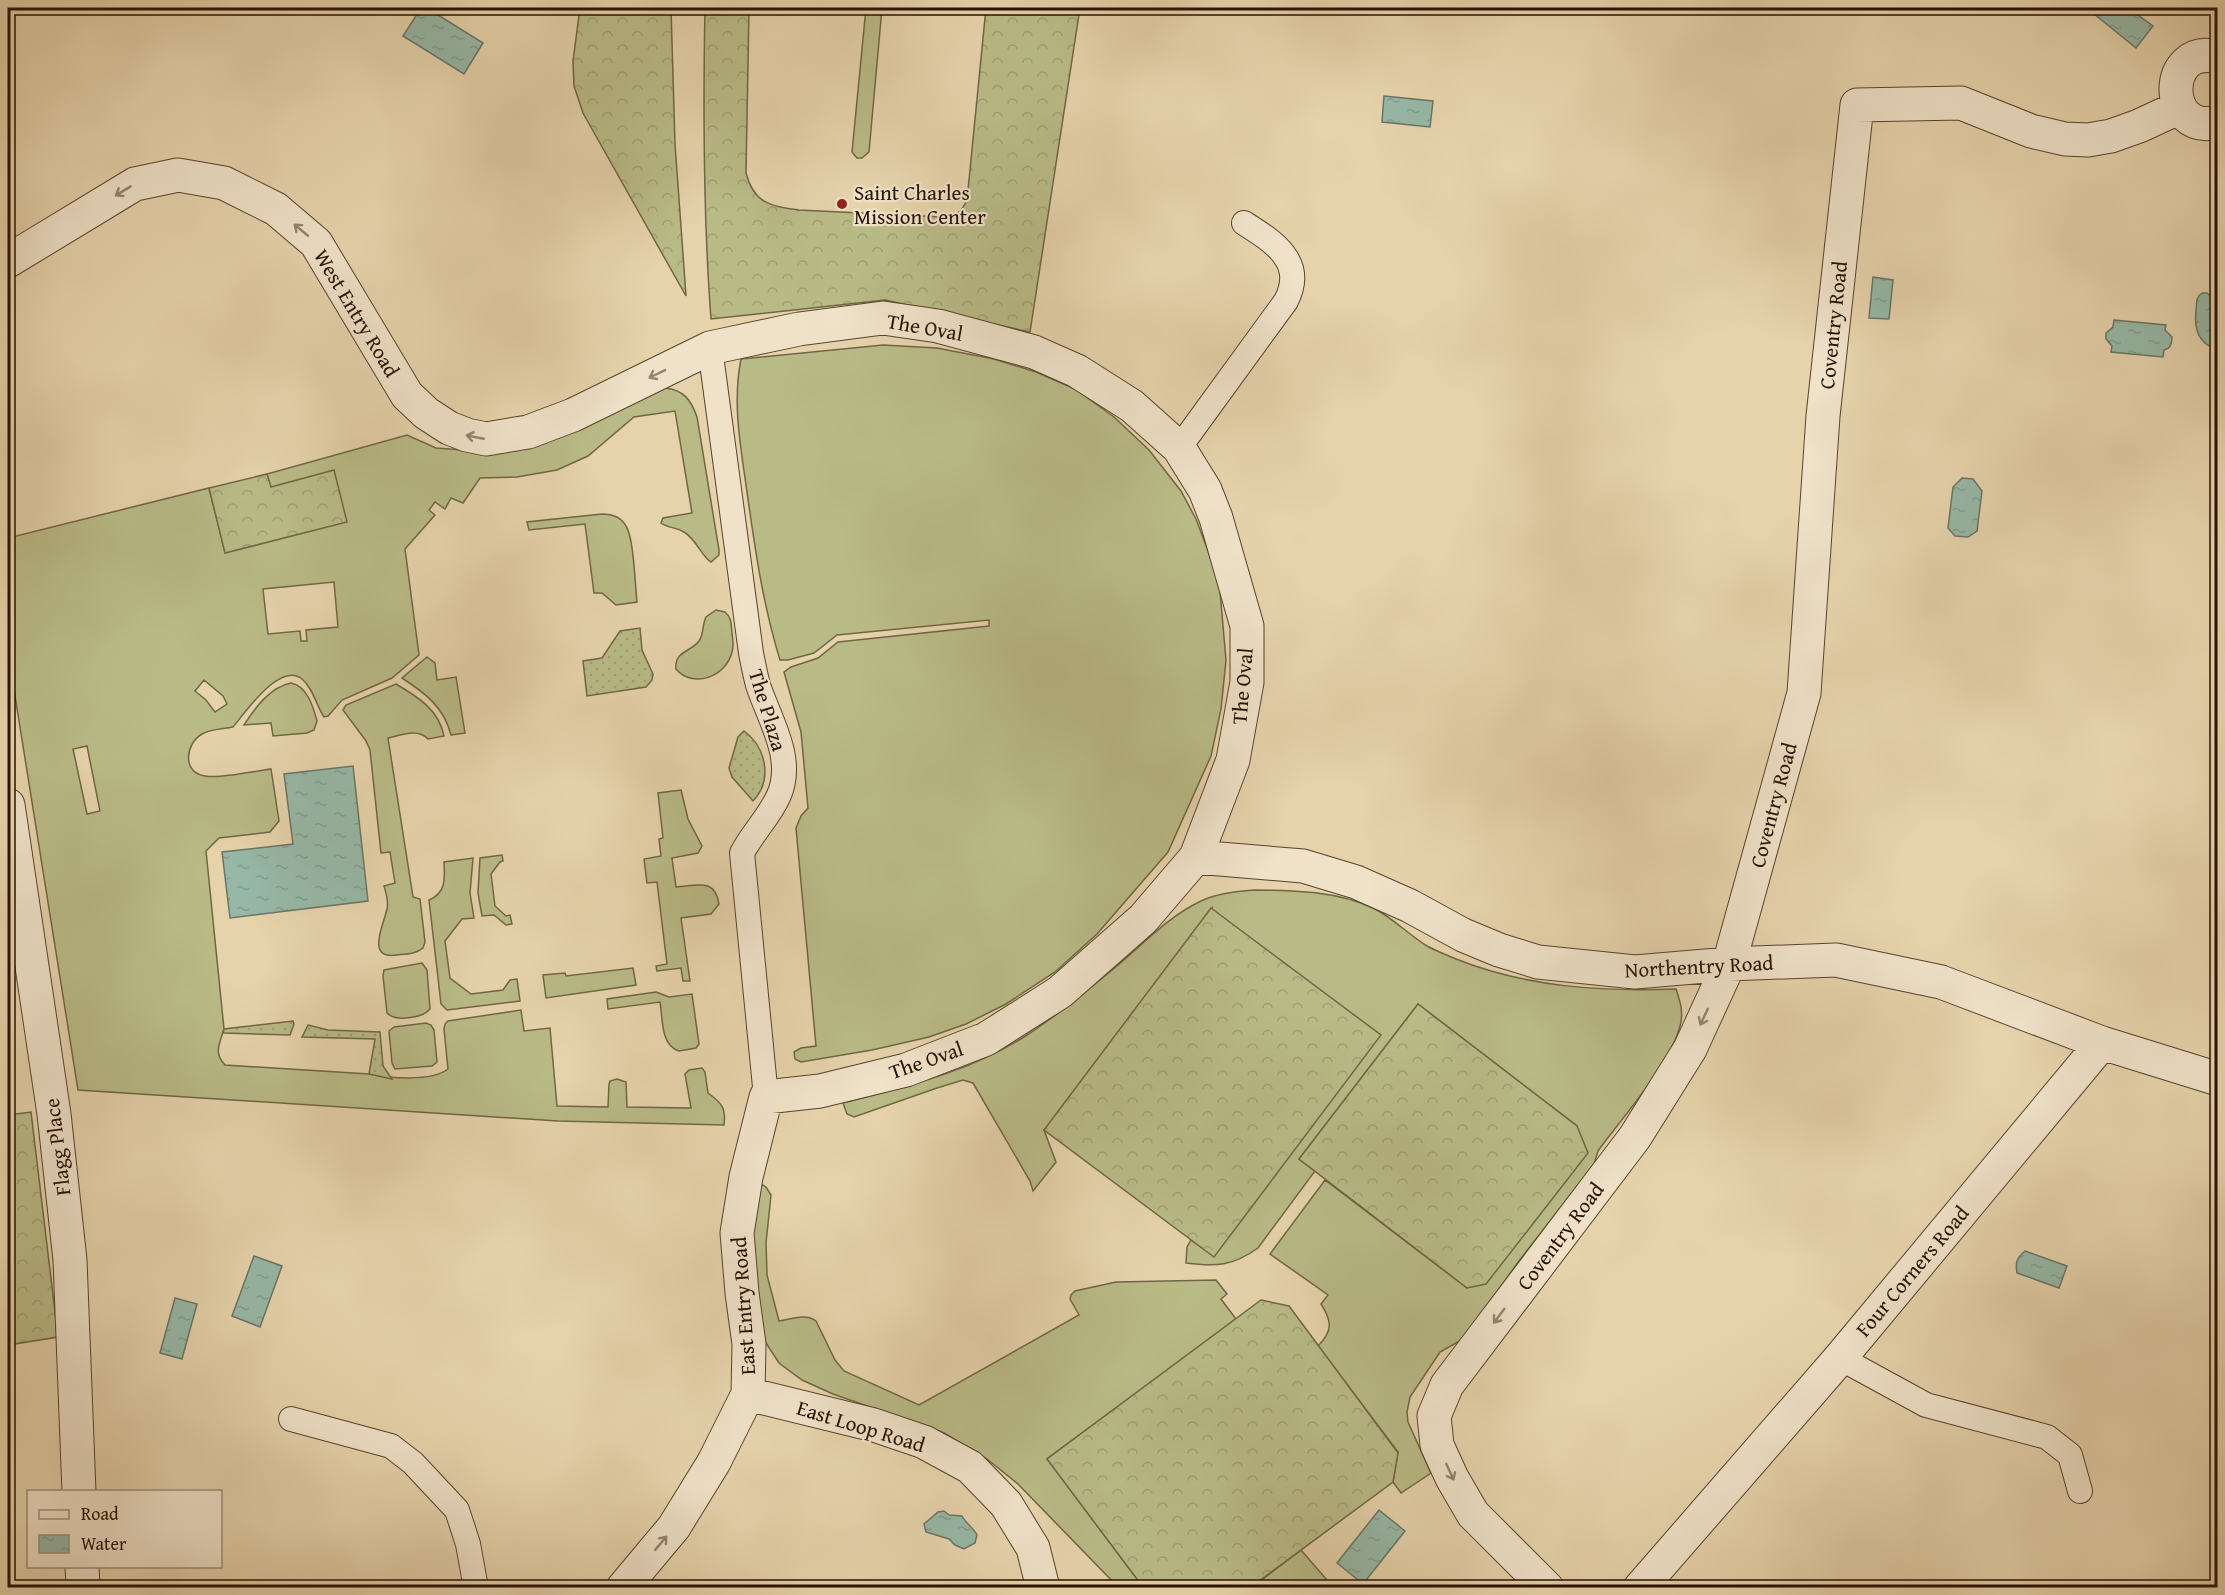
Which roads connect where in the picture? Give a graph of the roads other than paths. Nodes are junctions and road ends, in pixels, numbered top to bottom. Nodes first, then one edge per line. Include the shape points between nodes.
1 (2217, 57) edge
2 (2180, 107) junction
3 (2217, 122) edge
4 (1244, 223) dead end
5 (8, 261) edge
6 (710, 348) junction
7 (1179, 448) junction
8 (8, 805) edge
9 (1196, 857) junction
10 (1729, 964) junction
11 (2102, 1043) junction
12 (2217, 1079) edge
13 (766, 1097) junction
14 (1840, 1358) junction
15 (748, 1394) junction
16 (291, 1419) dead end
17 (79, 1490) edge
18 (2080, 1491) dead end
19 (82, 1568) edge
20 (83, 1587) edge
21 (476, 1587) edge
22 (623, 1587) edge
23 (1043, 1587) edge
24 (1547, 1587) edge
25 (1640, 1587) edge

1 - 2 street via 2202,56 2183,67 2174,87
2 - 3 street via 2200,123
2 - 10 street, Coventry Road via 2130,130 2088,140 2031,131 1961,104 1857,105 1823,416 1804,693
4 - 7 lane via 1269,239 1288,262 1294,277 1292,290
6 -> 5 street, West Entry Road via 573,415 528,432 486,439 448,428 407,395 316,243 276,209 224,183 178,175 135,184
6 - 7 street, The Oval via 799,328 883,318 938,326 1034,352 1077,371 1132,406
6 - 13 lane, The Plaza via 751,653 757,682 779,738 784,766 780,793 742,853
7 - 9 street, The Oval via 1205,490 1216,518 1246,626 1247,682 1233,760
8 - 17 street, Flagg Place via 54,1114 70,1260
9 - 10 street, Northentry Road via 1303,866 1356,882 1463,935 1538,962 1635,972
9 - 13 street, The Oval via 1143,919 1068,985 986,1039 906,1070 820,1091
10 - 11 street, Northentry Road via 1836,960 1941,982
10 -> 24 street, Coventry Road via 1690,1049 1635,1137 1447,1385 1434,1416 1437,1445 1473,1514
11 - 12 street
11 - 14 street, Four Corners Road
13 - 15 street, East Entry Road via 737,1233 749,1344
14 - 18 lane via 1926,1405 2047,1437 2070,1455
14 - 25 street, Four Corners Road
22 -> 15 street, East Entry Road via 674,1527 714,1462
15 - 23 street, East Loop Road via 874,1425 924,1442 970,1467 1006,1504 1033,1548
16 - 21 lane via 391,1446 413,1463 456,1510 468,1544
19 - 20 street

